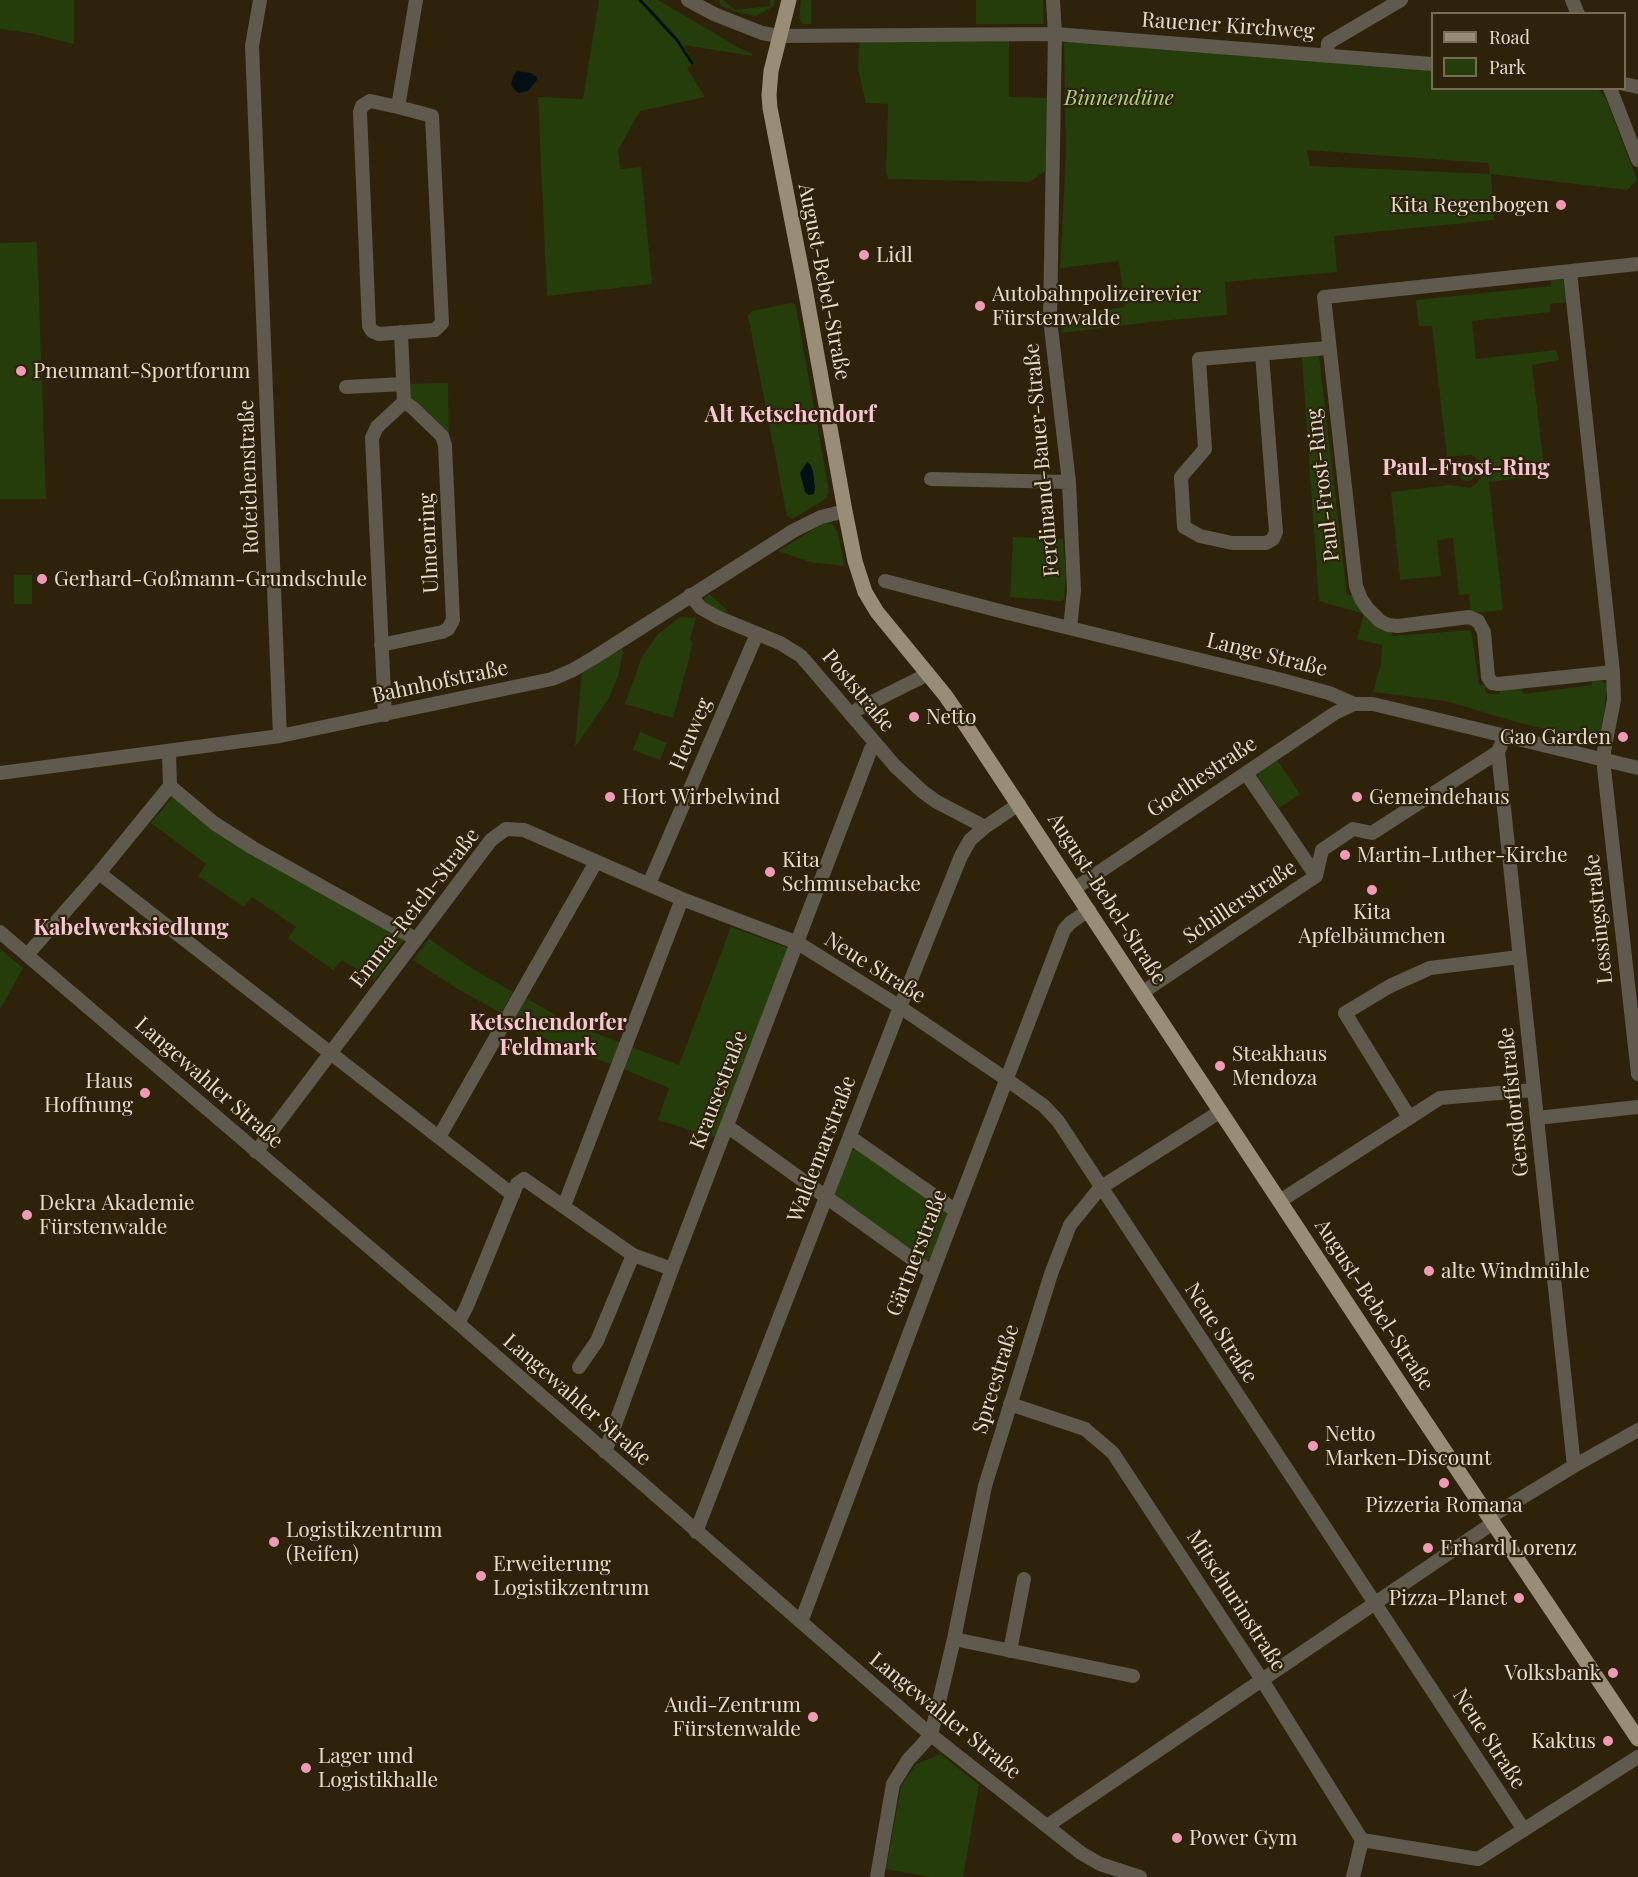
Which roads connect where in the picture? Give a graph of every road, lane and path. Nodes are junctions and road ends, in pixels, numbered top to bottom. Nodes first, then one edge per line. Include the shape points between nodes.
1 (260, 0) edge
2 (416, 0) edge
3 (687, 0) edge
4 (789, 0) edge
5 (1053, 0) edge
6 (1401, 0) edge
7 (1055, 34) junction
8 (779, 36) junction
9 (1327, 54) junction
10 (1431, 64) edge
11 (1611, 90) edge
12 (398, 107) junction
13 (1638, 160) edge
14 (1638, 264) edge
15 (1570, 272) junction
16 (401, 332) junction
17 (1328, 348) junction
18 (1262, 354) junction
19 (403, 384) junction
20 (346, 387) dead end
21 (404, 402) junction
22 (931, 479) dead end
23 (1069, 482) junction
24 (845, 511) junction
25 (885, 581) dead end
26 (690, 595) junction
27 (1070, 628) junction
28 (757, 634) junction
29 (381, 645) junction
30 (927, 672) junction
31 (1613, 672) junction
32 (1354, 704) junction
33 (385, 715) junction
34 (851, 715) junction
35 (1504, 735) junction
36 (280, 736) junction
37 (876, 745) junction
38 (169, 752) junction
39 (1498, 752) junction
40 (1603, 759) junction
41 (1638, 768) edge
42 (0, 773) edge
43 (1246, 773) junction
44 (170, 786) junction
45 (1019, 804) junction
46 (985, 827) junction
47 (596, 862) junction
48 (99, 873) junction
49 (1316, 876) junction
50 (649, 885) junction
51 (1074, 889) junction
52 (682, 899) junction
53 (1089, 910) junction
54 (0, 932) edge
55 (416, 939) junction
56 (798, 944) junction
57 (27, 955) junction
58 (1520, 957) junction
59 (1143, 992) junction
60 (900, 1007) junction
61 (331, 1052) junction
62 (1638, 1074) edge
63 (1006, 1079) junction
64 (1534, 1090) junction
65 (1638, 1107) edge
66 (1221, 1111) junction
67 (1409, 1117) junction
68 (1537, 1118) junction
69 (727, 1126) junction
70 (439, 1137) junction
71 (850, 1137) junction
72 (256, 1152) junction
73 (1100, 1188) junction
74 (513, 1195) junction
75 (827, 1197) junction
76 (1280, 1201) junction
77 (564, 1206) junction
78 (956, 1211) junction
79 (633, 1255) junction
80 (672, 1269) junction
81 (932, 1273) junction
82 (458, 1323) junction
83 (579, 1367) dead end
84 (1010, 1404) junction
85 (1638, 1430) edge
86 (605, 1452) junction
87 (1574, 1466) junction
88 (1492, 1521) junction
89 (696, 1532) junction
90 (1024, 1579) dead end
91 (1374, 1604) junction
92 (801, 1622) junction
93 (954, 1640) junction
94 (1010, 1651) junction
95 (1133, 1676) dead end
96 (1262, 1680) junction
97 (931, 1735) junction
98 (1638, 1739) edge
99 (1638, 1757) edge
100 (1047, 1826) junction
101 (1524, 1830) junction
102 (1362, 1840) junction
103 (877, 1877) edge
104 (1140, 1877) edge
105 (1353, 1877) edge

1 - 36 street, Roteichenstraße via 252,46
2 - 12 street
3 - 8 street, Rauener Kirchweg via 762,33
4 - 8 main road, August-Bebel-Straße
5 - 7 street, Ferdinand-Bauer-Straße
6 - 9 street, Rauener Kirchweg via 1328,43
7 - 8 street, Rauener Kirchweg
7 - 9 street, Rauener Kirchweg
7 - 23 street, Ferdinand-Bauer-Straße via 1050,319
8 - 24 main road, August-Bebel-Straße via 771,71 770,108
9 - 10 street
11 - 13 street
12 - 16 street via 428,114 434,122 442,323 435,330
12 - 16 street via 370,101 360,112 369,326 379,334
14 - 15 street, Paul-Frost-Ring
15 - 17 street, Paul-Frost-Ring via 1324,297
15 - 31 street
16 - 19 street
17 - 18 street
17 - 31 street, Paul-Frost-Ring via 1356,586 1368,609 1388,625 1469,617 1478,621 1484,632 1488,678 1492,683
18 - 18 street via 1199,359 1205,449 1181,477 1184,527 1200,536 1233,543 1266,543 1276,532
19 - 20 street
19 - 21 street
21 - 29 street via 377,427 372,438
21 - 29 street, Ulmenring via 442,436 446,445 453,620 442,632
22 - 23 street
23 - 27 street, Ferdinand-Bauer-Straße via 1074,590
24 - 26 street, Bahnhofstraße via 801,526
24 - 30 main road, August-Bebel-Straße via 865,592
25 - 27 street, Lange Straße
26 - 28 street, Poststraße via 701,608
26 - 33 street, Bahnhofstraße via 588,662 552,679
27 - 32 street, Lange Straße via 1278,679
28 - 34 street, Poststraße via 801,656
28 - 50 street, Heuweg
29 - 33 street
30 - 34 street
30 - 45 main road, August-Bebel-Straße
31 - 40 street via 1614,700
32 - 35 street, Lange Straße
32 - 43 street, Goethestraße
33 - 36 street, Bahnhofstraße
34 - 37 street, Poststraße
35 - 39 street, Gersdorffstraße
35 - 40 street, Lange Straße
36 - 38 street, Bahnhofstraße
37 - 46 street, Poststraße via 937,802
37 - 56 street, Krausestraße via 871,749
38 - 42 street, Bahnhofstraße
38 - 44 street
39 - 49 street, Schillerstraße via 1372,832 1353,829 1322,850
39 - 58 street, Gersdorffstraße
40 - 41 street, Lange Straße
40 - 62 street, Lessingstraße
43 - 49 street
43 - 51 street, Goethestraße
44 - 48 street
44 - 55 street via 214,823 253,848
45 - 46 street, Waldemarstraße
45 - 51 main road, August-Bebel-Straße
46 - 60 street, Waldemarstraße via 966,846
47 - 50 street, Emma-Reich-Straße
47 - 55 street, Emma-Reich-Straße via 524,830 506,829 491,840
47 - 70 street
48 - 57 street
48 - 61 street
49 - 59 street, Schillerstraße
50 - 52 street, Emma-Reich-Straße
51 - 53 main road, August-Bebel-Straße
52 - 56 street, Emma-Reich-Straße
52 - 77 street
53 - 59 main road, August-Bebel-Straße
53 - 63 street, Gärtnerstraße via 1064,930
54 - 57 street, Langewahler Straße
55 - 61 street, Emma-Reich-Straße
56 - 60 street, Neue Straße
56 - 69 street, Krausestraße
57 - 72 street, Langewahler Straße
58 - 64 street, Gersdorffstraße
58 - 67 street via 1430,968 1345,1013
59 - 66 main road, August-Bebel-Straße
60 - 63 street, Neue Straße
60 - 71 street, Waldemarstraße
61 - 70 street
61 - 72 street, Emma-Reich-Straße
63 - 73 street, Neue Straße via 1058,1121
63 - 78 street, Gärtnerstraße
64 - 67 street via 1440,1098
64 - 68 street, Gersdorffstraße
65 - 68 street
66 - 73 street, Spreestraße
66 - 76 main road, August-Bebel-Straße
67 - 76 street
68 - 87 street, Gersdorffstraße
69 - 75 street
69 - 80 street, Krausestraße
70 - 74 street
71 - 75 street, Waldemarstraße
71 - 78 street
72 - 82 street, Langewahler Straße
73 - 84 street, Spreestraße via 1070,1225
73 - 91 street, Neue Straße
74 - 77 street via 524,1179
74 - 82 street
75 - 81 street
75 - 89 street, Waldemarstraße
76 - 88 main road, August-Bebel-Straße
77 - 79 street
78 - 81 street, Gärtnerstraße
79 - 80 street
79 - 83 street via 597,1341
80 - 86 street, Krausestraße
81 - 92 street, Gärtnerstraße
82 - 86 street, Langewahler Straße
84 - 93 street, Spreestraße via 985,1485
84 - 96 street, Mitschurinstraße via 1085,1429 1113,1453
85 - 87 street
86 - 89 street, Langewahler Straße
87 - 88 street
88 - 91 street
88 - 98 main road, August-Bebel-Straße
89 - 92 street, Langewahler Straße
90 - 94 street
91 - 96 street
91 - 101 street, Neue Straße
92 - 97 street, Langewahler Straße
93 - 94 street
93 - 97 street, Spreestraße
94 - 95 street
96 - 100 street
96 - 102 street, Mitschurinstraße
97 - 100 street, Langewahler Straße
97 - 103 street via 893,1784
99 - 101 street
100 - 104 street, Langewahler Straße via 1100,1864
101 - 102 street via 1478,1859
102 - 105 street

